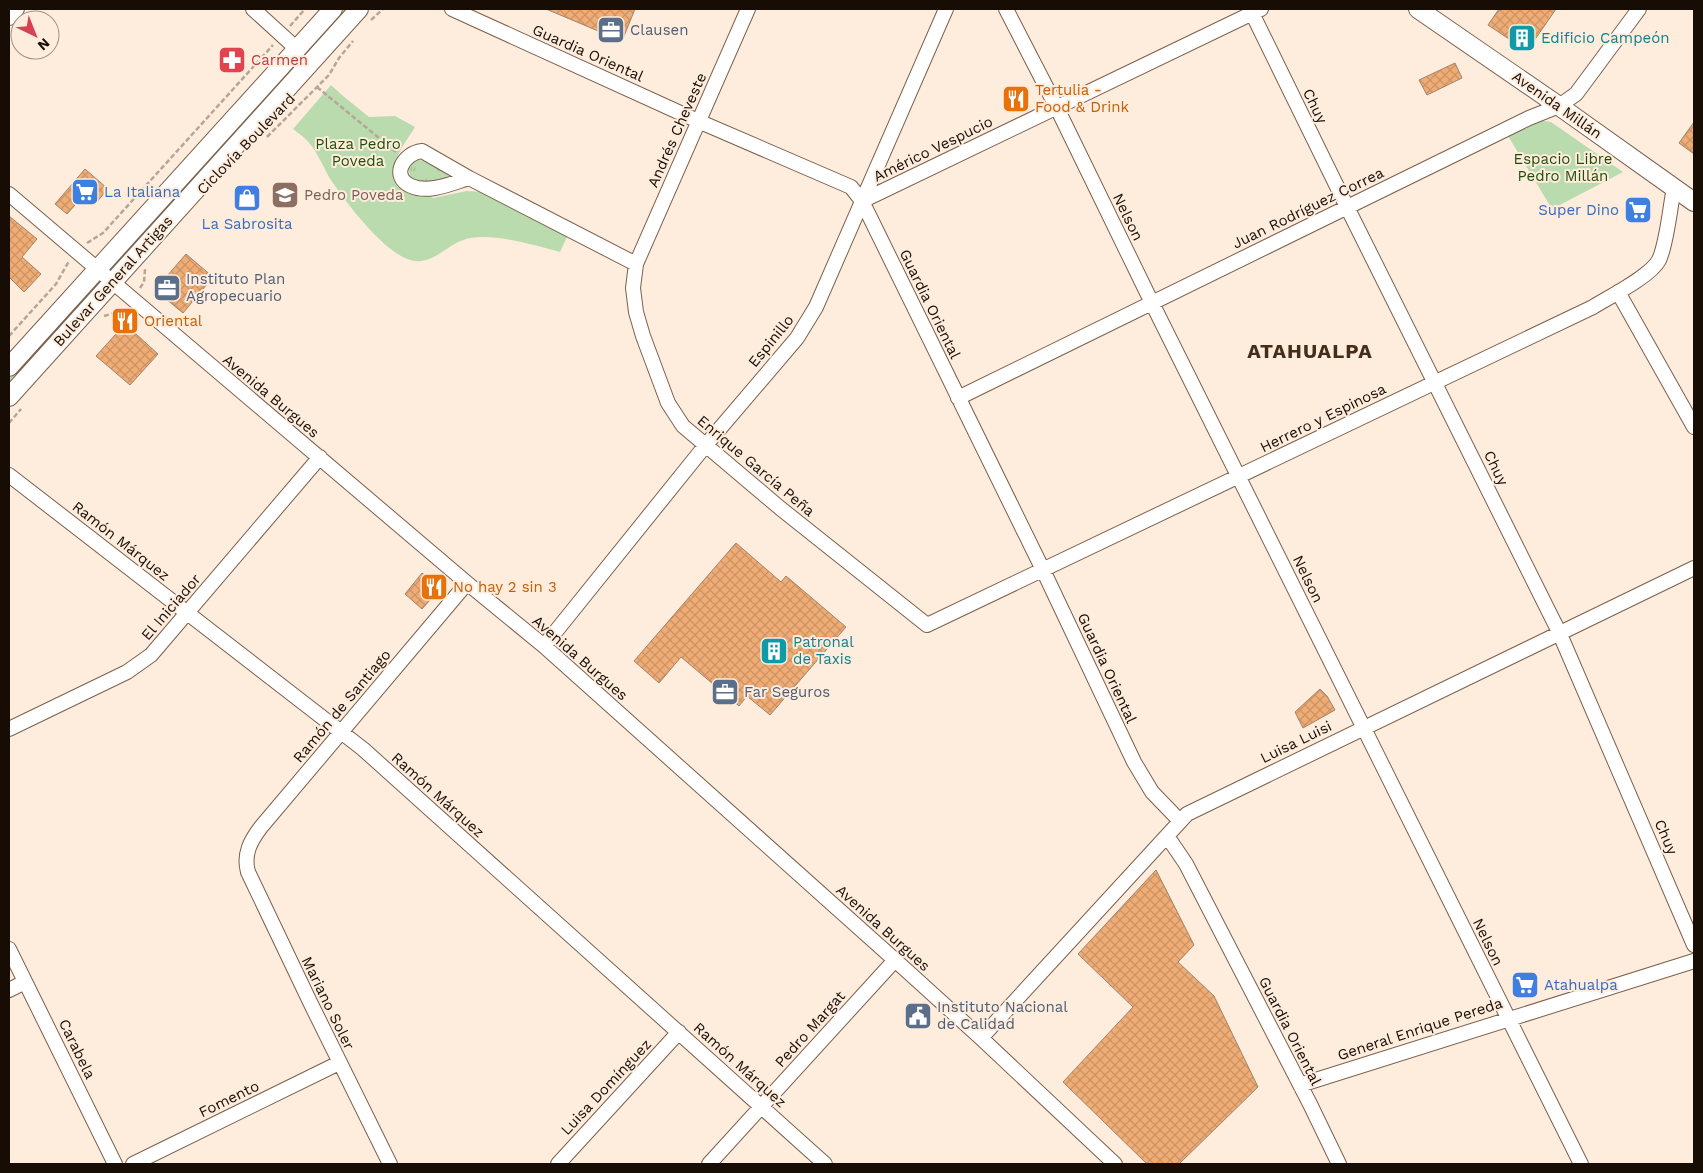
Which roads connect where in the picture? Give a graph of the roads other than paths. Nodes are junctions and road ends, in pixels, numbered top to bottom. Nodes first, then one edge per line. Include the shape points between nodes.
1 (17, 9) edge
2 (253, 9) edge
3 (332, 9) edge
4 (452, 9) edge
5 (748, 9) edge
6 (946, 9) edge
7 (1006, 9) edge
8 (1418, 9) edge
9 (1639, 9) edge
10 (1257, 11) edge
11 (365, 15) edge
12 (9, 18) edge
13 (297, 49) junction
14 (1559, 106) junction
15 (1057, 108) junction
16 (698, 121) junction
17 (469, 178) junction
18 (1674, 188) junction
19 (9, 194) edge
20 (862, 202) junction
21 (1694, 202) edge
22 (1347, 207) junction
23 (636, 264) junction
24 (97, 270) junction
25 (111, 282) junction
26 (1618, 292) junction
27 (1152, 303) junction
28 (9, 367) edge
29 (1435, 382) junction
30 (958, 398) junction
31 (15, 403) edge
32 (1694, 427) edge
33 (706, 446) junction
34 (320, 457) junction
35 (9, 475) edge
36 (1239, 477) junction
37 (1694, 568) edge
38 (1043, 570) junction
39 (467, 583) junction
40 (188, 613) junction
41 (927, 625) joint
42 (1559, 632) junction
43 (544, 646) junction
44 (1363, 727) junction
45 (9, 729) edge
46 (341, 732) junction
47 (1180, 821) junction
48 (1167, 836) junction
49 (248, 852) joint
50 (1694, 945) edge
51 (9, 949) edge
52 (895, 960) junction
53 (1694, 961) edge
54 (25, 982) junction
55 (9, 990) edge
56 (1508, 1019) junction
57 (679, 1032) junction
58 (981, 1038) junction
59 (339, 1063) junction
60 (1300, 1085) junction
61 (762, 1107) junction
62 (115, 1164) edge
63 (134, 1164) edge
64 (390, 1164) edge
65 (558, 1164) edge
66 (709, 1164) edge
67 (824, 1164) edge
68 (1115, 1164) edge
69 (1339, 1164) edge
70 (1581, 1164) edge

1 - 12 street
2 - 13 street
3 - 13 main road, Bulevar General Artigas
4 - 16 street, Guardia Oriental
5 - 16 street, Andrés Cheveste
6 - 20 street, Espinillo
7 - 15 street, Nelson
8 - 14 main road, Avenida Millán
9 - 14 street, Juan Rodríguez Correa via 1576,94
10 - 15 street, Américo Vespucio
10 - 22 street, Chuy
11 - 25 main road, Bulevar General Artigas via 301,73
13 - 24 main road, Bulevar General Artigas
14 - 18 main road, Avenida Millán
14 - 22 street, Juan Rodríguez Correa
15 - 20 street, Américo Vespucio
15 - 27 street, Nelson
16 - 20 street, Guardia Oriental via 851,187
16 - 23 street, Andrés Cheveste
17 - 17 street via 422,151 405,159 401,169 402,177 411,186 424,189
17 - 23 street
18 - 21 main road, Avenida Millán
18 - 26 street, Herrero y Espinosa via 1658,262
19 - 24 street, Avenida Burgues
20 - 30 street, Guardia Oriental
20 - 33 street, Espinillo via 808,321
22 - 27 street, Juan Rodríguez Correa
22 - 29 street, Chuy
23 - 33 street, Enrique García Peña via 633,288 636,312 668,403 683,426
24 - 25 street, Avenida Burgues
24 - 28 main road, Bulevar General Artigas
25 - 31 main road, Bulevar General Artigas
25 - 34 street, Avenida Burgues
26 - 29 street, Herrero y Espinosa
26 - 32 street
27 - 30 street, Juan Rodríguez Correa
27 - 36 street, Nelson
29 - 36 street, Herrero y Espinosa
29 - 42 street, Chuy
30 - 38 street, Guardia Oriental
33 - 41 street, Enrique García Peña
33 - 43 street, Espinillo
34 - 39 street, Avenida Burgues
34 - 40 street, El Iniciador
35 - 40 street, Ramón Márquez
36 - 38 street, Herrero y Espinosa
36 - 44 street, Nelson
37 - 42 street, Luisa Luisi
38 - 41 street, Herrero y Espinosa
38 - 47 street, Guardia Oriental via 1134,762 1152,792
39 - 43 street, Avenida Burgues
39 - 46 street, Ramón de Santiago
40 - 45 street, El Iniciador via 138,665
40 - 46 street, Ramón Márquez
42 - 44 street, Luisa Luisi
42 - 50 street, Chuy
43 - 52 street, Avenida Burgues
44 - 47 street, Luisa Luisi via 1187,814
44 - 56 street, Nelson
46 - 49 street, Ramón de Santiago via 261,826
46 - 57 street, Ramón Márquez
47 - 48 street, Luisa Luisi
48 - 58 street, Luisa Luisi
48 - 60 street, Guardia Oriental via 1186,864
49 - 59 street, Mariano Soler via 248,872
51 - 54 street, Carabela
52 - 58 street, Avenida Burgues
52 - 61 street, Pedro Margat
53 - 56 street, General Enrique Pereda
54 - 55 street
54 - 62 street, Carabela
56 - 60 street, General Enrique Pereda
56 - 70 street, Nelson
57 - 61 street, Ramón Márquez
57 - 65 street, Luisa Domínguez
58 - 68 street, Avenida Burgues
59 - 63 street, Fomento
59 - 64 street, Mariano Soler
60 - 69 street, Guardia Oriental
61 - 66 street, Pedro Margat
61 - 67 street, Ramón Márquez

